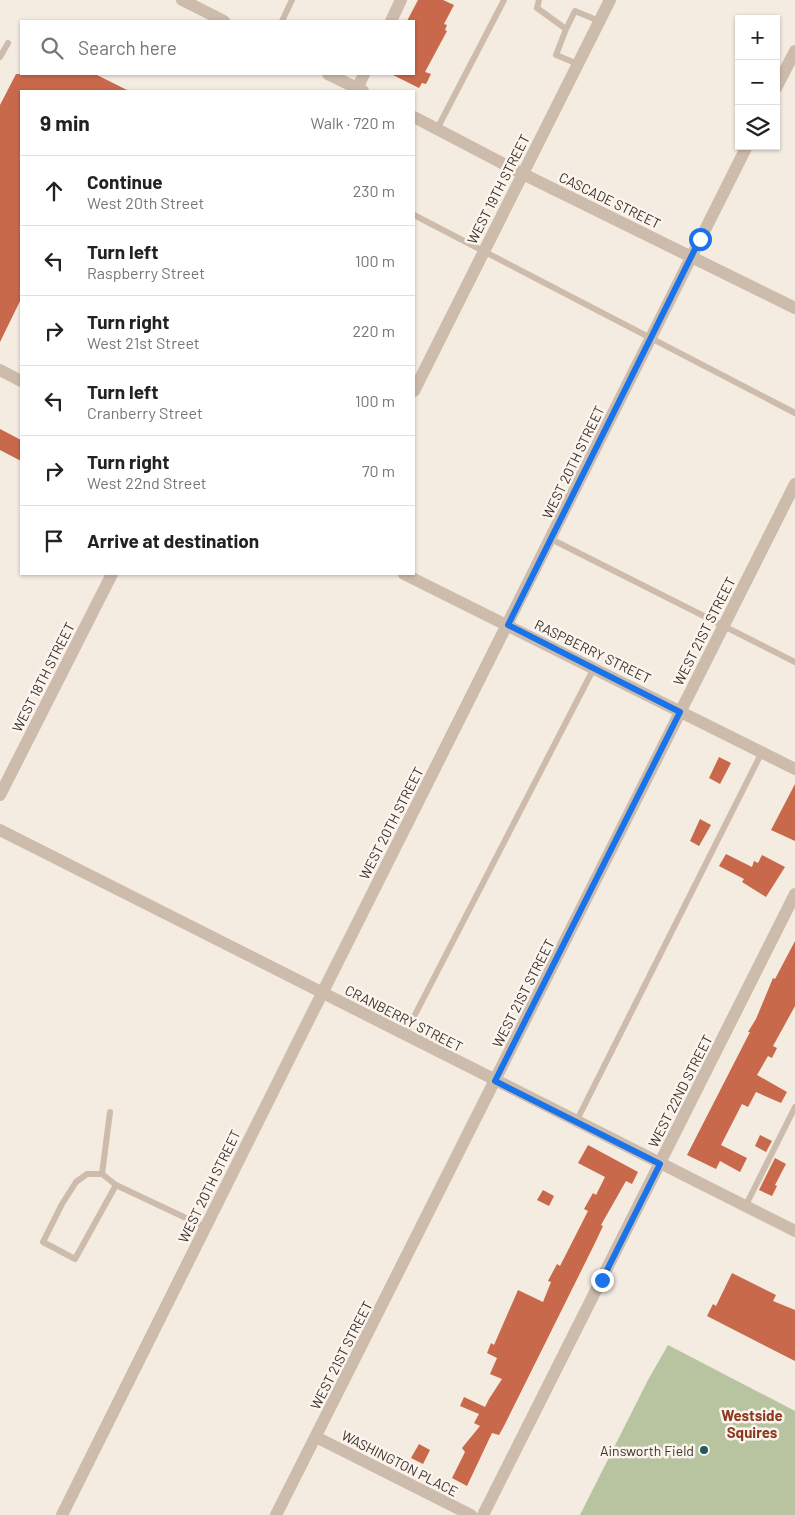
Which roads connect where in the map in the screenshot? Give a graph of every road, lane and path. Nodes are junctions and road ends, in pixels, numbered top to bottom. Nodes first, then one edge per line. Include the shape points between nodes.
1 (292, 0) edge
2 (401, 0) edge
3 (504, 0) edge
4 (539, 0) edge
5 (610, 0) edge
6 (185, 1) edge
7 (222, 20) edge
8 (282, 20) edge
9 (391, 20) edge
10 (599, 21) junction
11 (566, 29) junction
12 (8, 43) dead end
13 (795, 51) edge
14 (0, 57) edge
15 (578, 64) junction
16 (330, 75) edge
17 (364, 75) edge
18 (780, 80) edge
19 (359, 90) edge
20 (415, 117) edge
21 (438, 128) junction
22 (745, 150) edge
23 (523, 174) junction
24 (415, 216) edge
25 (483, 252) junction
26 (692, 256) junction
27 (795, 308) edge
28 (651, 339) junction
29 (0, 370) edge
30 (20, 380) edge
31 (415, 389) edge
32 (795, 413) edge
33 (795, 484) edge
34 (551, 540) junction
35 (111, 575) edge
36 (406, 575) edge
37 (508, 625) junction
38 (724, 626) junction
39 (795, 662) edge
40 (594, 668) junction
41 (680, 712) junction
42 (762, 752) junction
43 (795, 769) edge
44 (0, 795) edge
45 (0, 830) edge
46 (795, 894) edge
47 (321, 993) junction
48 (405, 1034) junction
49 (495, 1081) junction
50 (795, 1107) edge
51 (110, 1112) dead end
52 (576, 1122) junction
53 (660, 1164) junction
54 (102, 1174) junction
55 (116, 1185) junction
56 (745, 1207) junction
57 (205, 1227) junction
58 (795, 1231) edge
59 (316, 1437) junction
60 (62, 1515) edge
61 (276, 1515) edge
62 (471, 1515) edge
63 (483, 1515) edge

1 - 8 lane
2 - 9 street
3 - 21 lane
4 - 11 lane via 537,8
5 - 10 street, WEST 19TH STREET
6 - 7 street
10 - 11 lane via 575,11
10 - 15 street, WEST 19TH STREET
11 - 15 lane via 556,55
12 - 14 lane
13 - 18 street
15 - 23 street, WEST 19TH STREET
16 - 19 street
17 - 19 street
20 - 21 street, CASCADE STREET
21 - 23 street, CASCADE STREET
22 - 26 street, WEST 20TH STREET
23 - 25 street, WEST 19TH STREET
23 - 26 street, CASCADE STREET
24 - 25 lane
25 - 28 lane
25 - 31 street, WEST 19TH STREET
26 - 27 street, CASCADE STREET
26 - 28 street, WEST 20TH STREET
28 - 32 lane
28 - 34 street, WEST 20TH STREET
29 - 30 street
33 - 38 street, WEST 21ST STREET
34 - 37 street, WEST 20TH STREET
34 - 38 lane
35 - 44 street, WEST 18TH STREET
36 - 37 street, RASPBERRY STREET
37 - 40 street, RASPBERRY STREET
37 - 47 street, WEST 20TH STREET
38 - 39 lane
38 - 41 street, WEST 21ST STREET
40 - 41 street, RASPBERRY STREET
40 - 48 lane
41 - 42 street, RASPBERRY STREET
41 - 49 street, WEST 21ST STREET
42 - 43 street, RASPBERRY STREET
42 - 52 lane
45 - 47 street, CRANBERRY STREET
46 - 53 street, WEST 22ND STREET
47 - 48 street, CRANBERRY STREET
47 - 57 street, WEST 20TH STREET
48 - 49 street, CRANBERRY STREET
49 - 52 street, CRANBERRY STREET
49 - 59 street, WEST 21ST STREET
50 - 56 lane
51 - 54 lane
52 - 53 street, CRANBERRY STREET
53 - 56 street, CRANBERRY STREET
53 - 63 street, WEST 22ND STREET
54 - 55 lane
54 - 55 lane via 87,1174 76,1182 42,1242 75,1259
55 - 57 lane
56 - 58 street, CRANBERRY STREET
57 - 60 street, WEST 20TH STREET
59 - 61 street, WEST 21ST STREET
59 - 62 street, WASHINGTON PLACE

